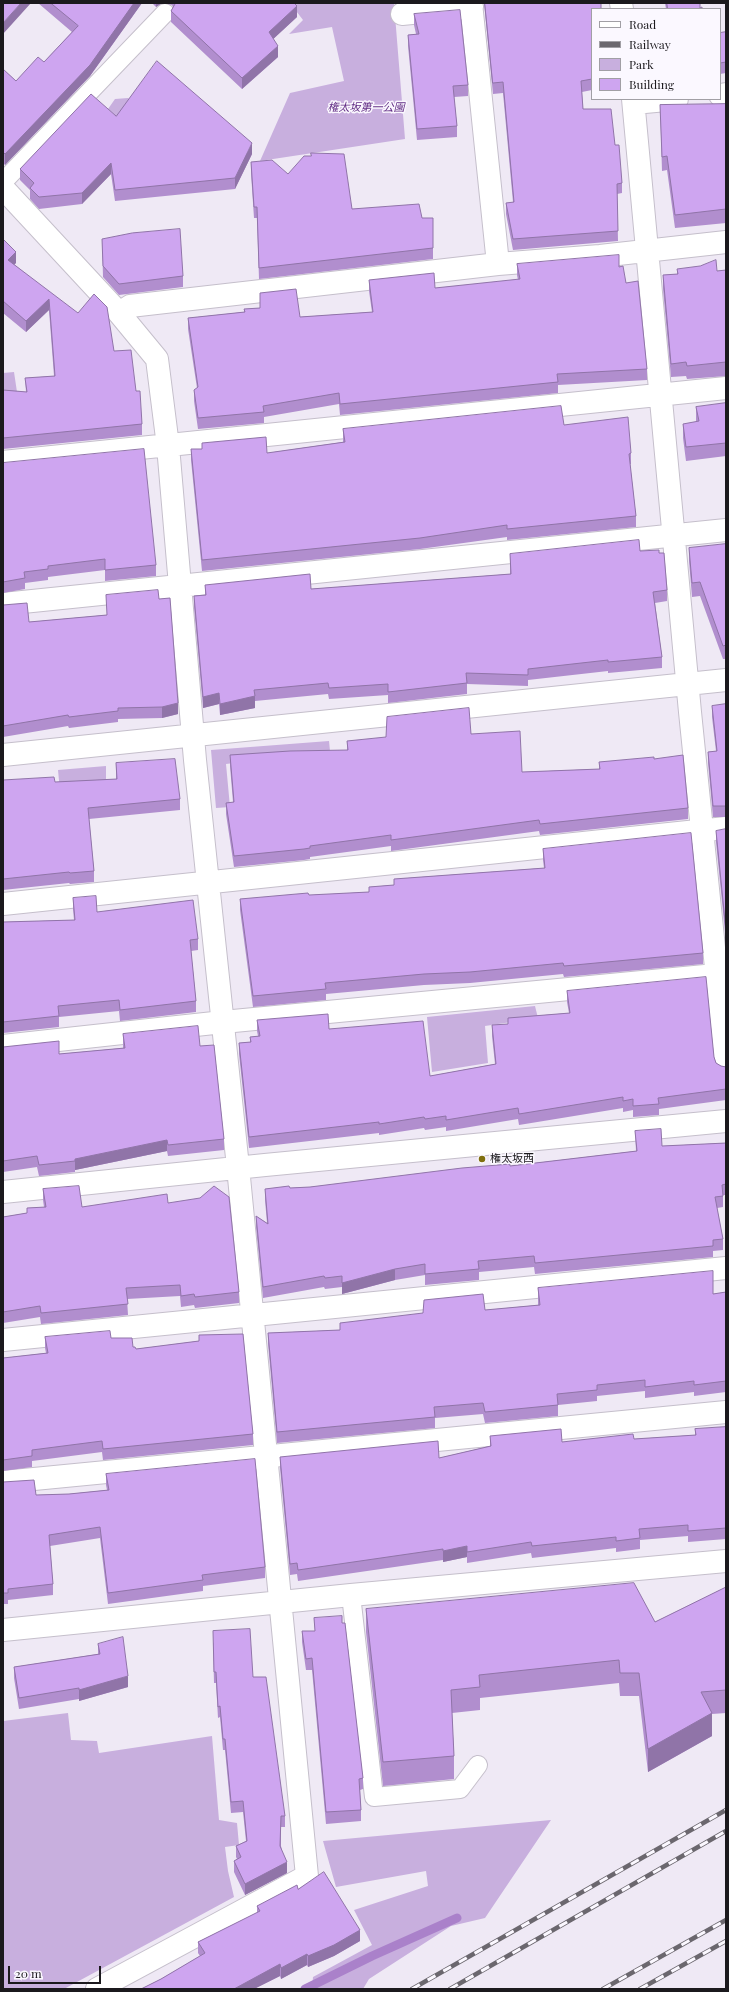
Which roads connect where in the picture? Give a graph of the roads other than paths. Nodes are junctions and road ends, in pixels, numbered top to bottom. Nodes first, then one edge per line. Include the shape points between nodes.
1 (472, 5) edge
2 (165, 13) dead end
3 (402, 14) dead end
4 (656, 100) edge
5 (634, 101) edge
6 (4, 190) edge
7 (726, 242) edge
8 (649, 250) junction
9 (498, 264) junction
10 (119, 313) junction
11 (726, 388) edge
12 (661, 394) junction
13 (168, 446) junction
14 (3, 462) edge
15 (726, 530) edge
16 (674, 535) junction
17 (180, 586) junction
18 (3, 604) edge
19 (726, 680) edge
20 (688, 684) junction
21 (193, 734) junction
22 (3, 755) edge
23 (726, 828) edge
24 (702, 831) junction
25 (208, 884) junction
26 (3, 904) edge
27 (721, 974) edge
28 (222, 1022) junction
29 (3, 1046) edge
30 (726, 1066) edge
31 (726, 1121) edge
32 (238, 1167) junction
33 (3, 1192) edge
34 (726, 1268) edge
35 (251, 1314) junction
36 (3, 1340) edge
37 (726, 1412) edge
38 (266, 1456) junction
39 (3, 1482) edge
40 (726, 1560) edge
41 (351, 1594) junction
42 (280, 1603) junction
43 (3, 1630) edge
44 (478, 1764) dead end
45 (97, 1989) edge

1 - 3 street
1 - 9 street
2 - 6 lane
4 - 5 street
5 - 8 street
6 - 10 street
7 - 8 street
8 - 9 street
8 - 12 street
9 - 10 street via 130,306
10 - 13 street via 157,359
11 - 12 street
12 - 13 street
12 - 16 street
13 - 14 street
13 - 17 street
15 - 16 street
16 - 17 street
16 - 20 street
17 - 18 street
17 - 21 street
19 - 20 street
20 - 21 street
20 - 24 street
21 - 22 street
21 - 25 street
23 - 24 street
24 - 25 street
24 - 27 street
25 - 26 street
25 - 28 street
27 - 28 street
27 - 30 street
28 - 29 street
28 - 32 street
31 - 32 street
32 - 33 street
32 - 35 street
34 - 35 street
35 - 36 street
35 - 38 street
37 - 38 street
38 - 39 street
38 - 42 street
40 - 41 street
41 - 42 street
41 - 44 lane via 374,1797 460,1789
42 - 43 street
42 - 45 street via 307,1876

